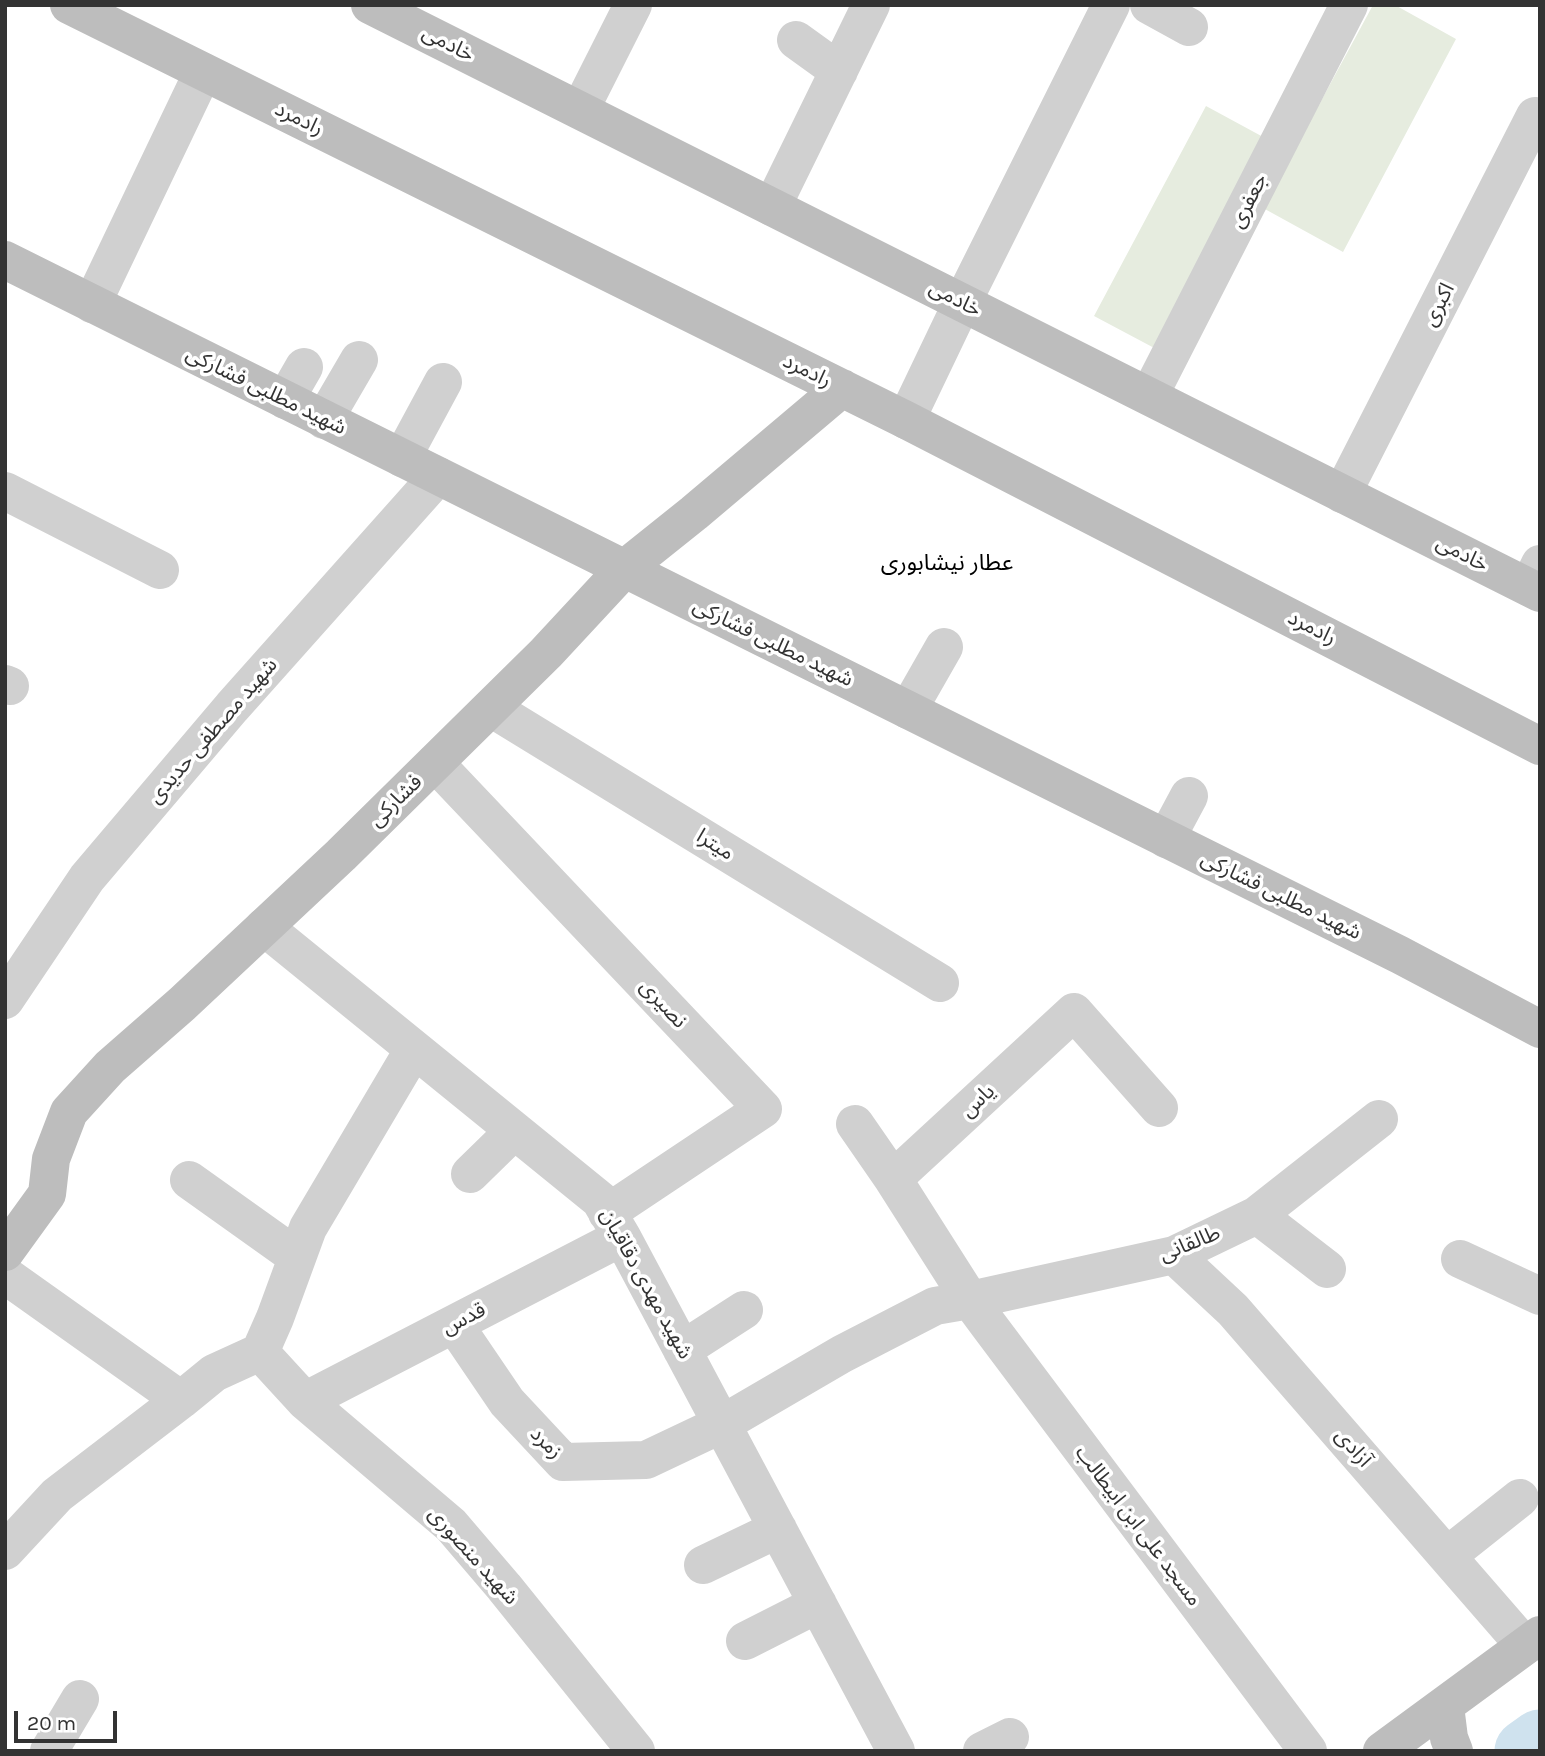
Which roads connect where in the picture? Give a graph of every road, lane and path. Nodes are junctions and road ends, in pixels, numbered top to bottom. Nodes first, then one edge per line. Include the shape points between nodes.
1 (69, 5) edge
2 (370, 5) edge
3 (633, 5) edge
4 (871, 5) edge
5 (1111, 5) edge
6 (1149, 5) edge
7 (1349, 5) edge
8 (1189, 27) dead end
9 (796, 40) dead end
10 (839, 71) junction
11 (203, 72) junction
12 (580, 110) junction
13 (1531, 142) edge
14 (772, 207) junction
15 (5, 260) edge
16 (962, 303) junction
17 (92, 304) junction
18 (359, 360) dead end
19 (304, 367) dead end
20 (443, 382) dead end
21 (842, 388) junction
22 (1149, 396) junction
23 (285, 400) junction
24 (324, 420) junction
25 (906, 420) junction
26 (402, 458) junction
27 (438, 476) junction
28 (5, 491) edge
29 (1342, 494) junction
30 (624, 569) junction
31 (160, 570) dead end
32 (1536, 582) edge
33 (944, 647) dead end
34 (491, 708) junction
35 (908, 710) junction
36 (1540, 746) edge
37 (435, 763) junction
38 (1189, 796) dead end
39 (1166, 839) junction
40 (264, 927) junction
41 (940, 983) dead end
42 (5, 1000) edge
43 (1540, 1029) edge
44 (414, 1049) junction
45 (1158, 1108) dead end
46 (1379, 1119) dead end
47 (855, 1124) dead end
48 (514, 1131) junction
49 (470, 1174) dead end
50 (893, 1179) junction
51 (190, 1181) dead end
52 (1257, 1215) junction
53 (615, 1225) junction
54 (5, 1252) edge
55 (1174, 1255) junction
56 (297, 1257) junction
57 (1460, 1259) dead end
58 (1327, 1269) dead end
59 (5, 1275) edge
60 (1540, 1296) edge
61 (970, 1300) junction
62 (744, 1310) dead end
63 (454, 1324) junction
64 (682, 1350) junction
65 (260, 1352) junction
66 (181, 1400) junction
67 (305, 1401) junction
68 (722, 1424) junction
69 (1520, 1498) dead end
70 (778, 1530) junction
71 (5, 1551) edge
72 (1447, 1556) junction
73 (703, 1565) dead end
74 (818, 1604) junction
75 (745, 1641) dead end
76 (1532, 1641) edge
77 (80, 1699) dead end
78 (1449, 1732) edge
79 (49, 1751) edge
80 (636, 1751) edge
81 (896, 1751) edge
82 (1308, 1751) edge
83 (1382, 1751) edge

1 - 11 street, رادمرد
2 - 12 street, خادمی
3 - 12 street
4 - 10 street
5 - 16 street
6 - 8 street
7 - 22 street, جعفری
9 - 10 street
10 - 14 street
11 - 17 street
11 - 21 street, رادمرد
12 - 14 street, خادمی
13 - 29 street, اکبری
14 - 16 street, خادمی
15 - 17 street, شهید مطلبی فشارکی
16 - 22 street, خادمی
16 - 25 street
17 - 23 street, شهید مطلبی فشارکی
18 - 24 street
19 - 23 street
20 - 26 street
21 - 25 street, رادمرد
21 - 30 street, فشارکی
22 - 29 street, خادمی
23 - 24 street, شهید مطلبی فشارکی
24 - 26 street, شهید مطلبی فشارکی
25 - 36 street, رادمرد
26 - 27 street, شهید مطلبی فشارکی
27 - 30 street, شهید مطلبی فشارکی
27 - 42 street, شهید مصطفی حدیدی via 87,878
28 - 31 street
29 - 32 street, خادمی
30 - 34 street, فشارکی
30 - 35 street, شهید مطلبی فشارکی
33 - 35 street
34 - 37 street, فشارکی
34 - 41 street, میترا
35 - 39 street, شهید مطلبی فشارکی
37 - 40 street, فشارکی
37 - 53 street, نصیری via 763,1109
38 - 39 street
39 - 43 street, شهید مطلبی فشارکی
40 - 44 street, شهید مهدی دقاقیان
40 - 54 street, فشارکی via 110,1067 69,1112 51,1159 47,1194
44 - 48 street, شهید مهدی دقاقیان
44 - 56 street via 308,1228
45 - 50 street, یاس via 1074,1012
46 - 52 street, طالقانی
47 - 50 street
48 - 49 street
48 - 53 street, شهید مهدی دقاقیان via 600,1200
50 - 61 street
51 - 56 street
52 - 55 street, طالقانی
52 - 58 street
53 - 63 street, قدس
53 - 64 street, شهید مهدی دقاقیان
55 - 61 street, طالقانی
55 - 72 street, آزادی via 1233,1310
56 - 65 street
57 - 60 street
59 - 66 street
61 - 68 street, طالقانی via 935,1306
61 - 82 street, مسجد علی ابن ابیطالب
62 - 64 street
63 - 67 street, قدس
63 - 68 street, زمرد via 507,1402 564,1462 646,1460
64 - 68 street, شهید مهدی دقاقیان
65 - 66 street via 214,1373
65 - 67 street, شهید منصوری
66 - 71 street via 57,1495
67 - 80 street, شهید منصوری via 452,1525
68 - 70 street, شهید مهدی دقاقیان
69 - 72 street
70 - 73 street
70 - 74 street, شهید مهدی دقاقیان
72 - 76 street, آزادی
74 - 75 street
74 - 81 street, شهید مهدی دقاقیان
76 - 78 street
77 - 79 street
78 - 83 street

